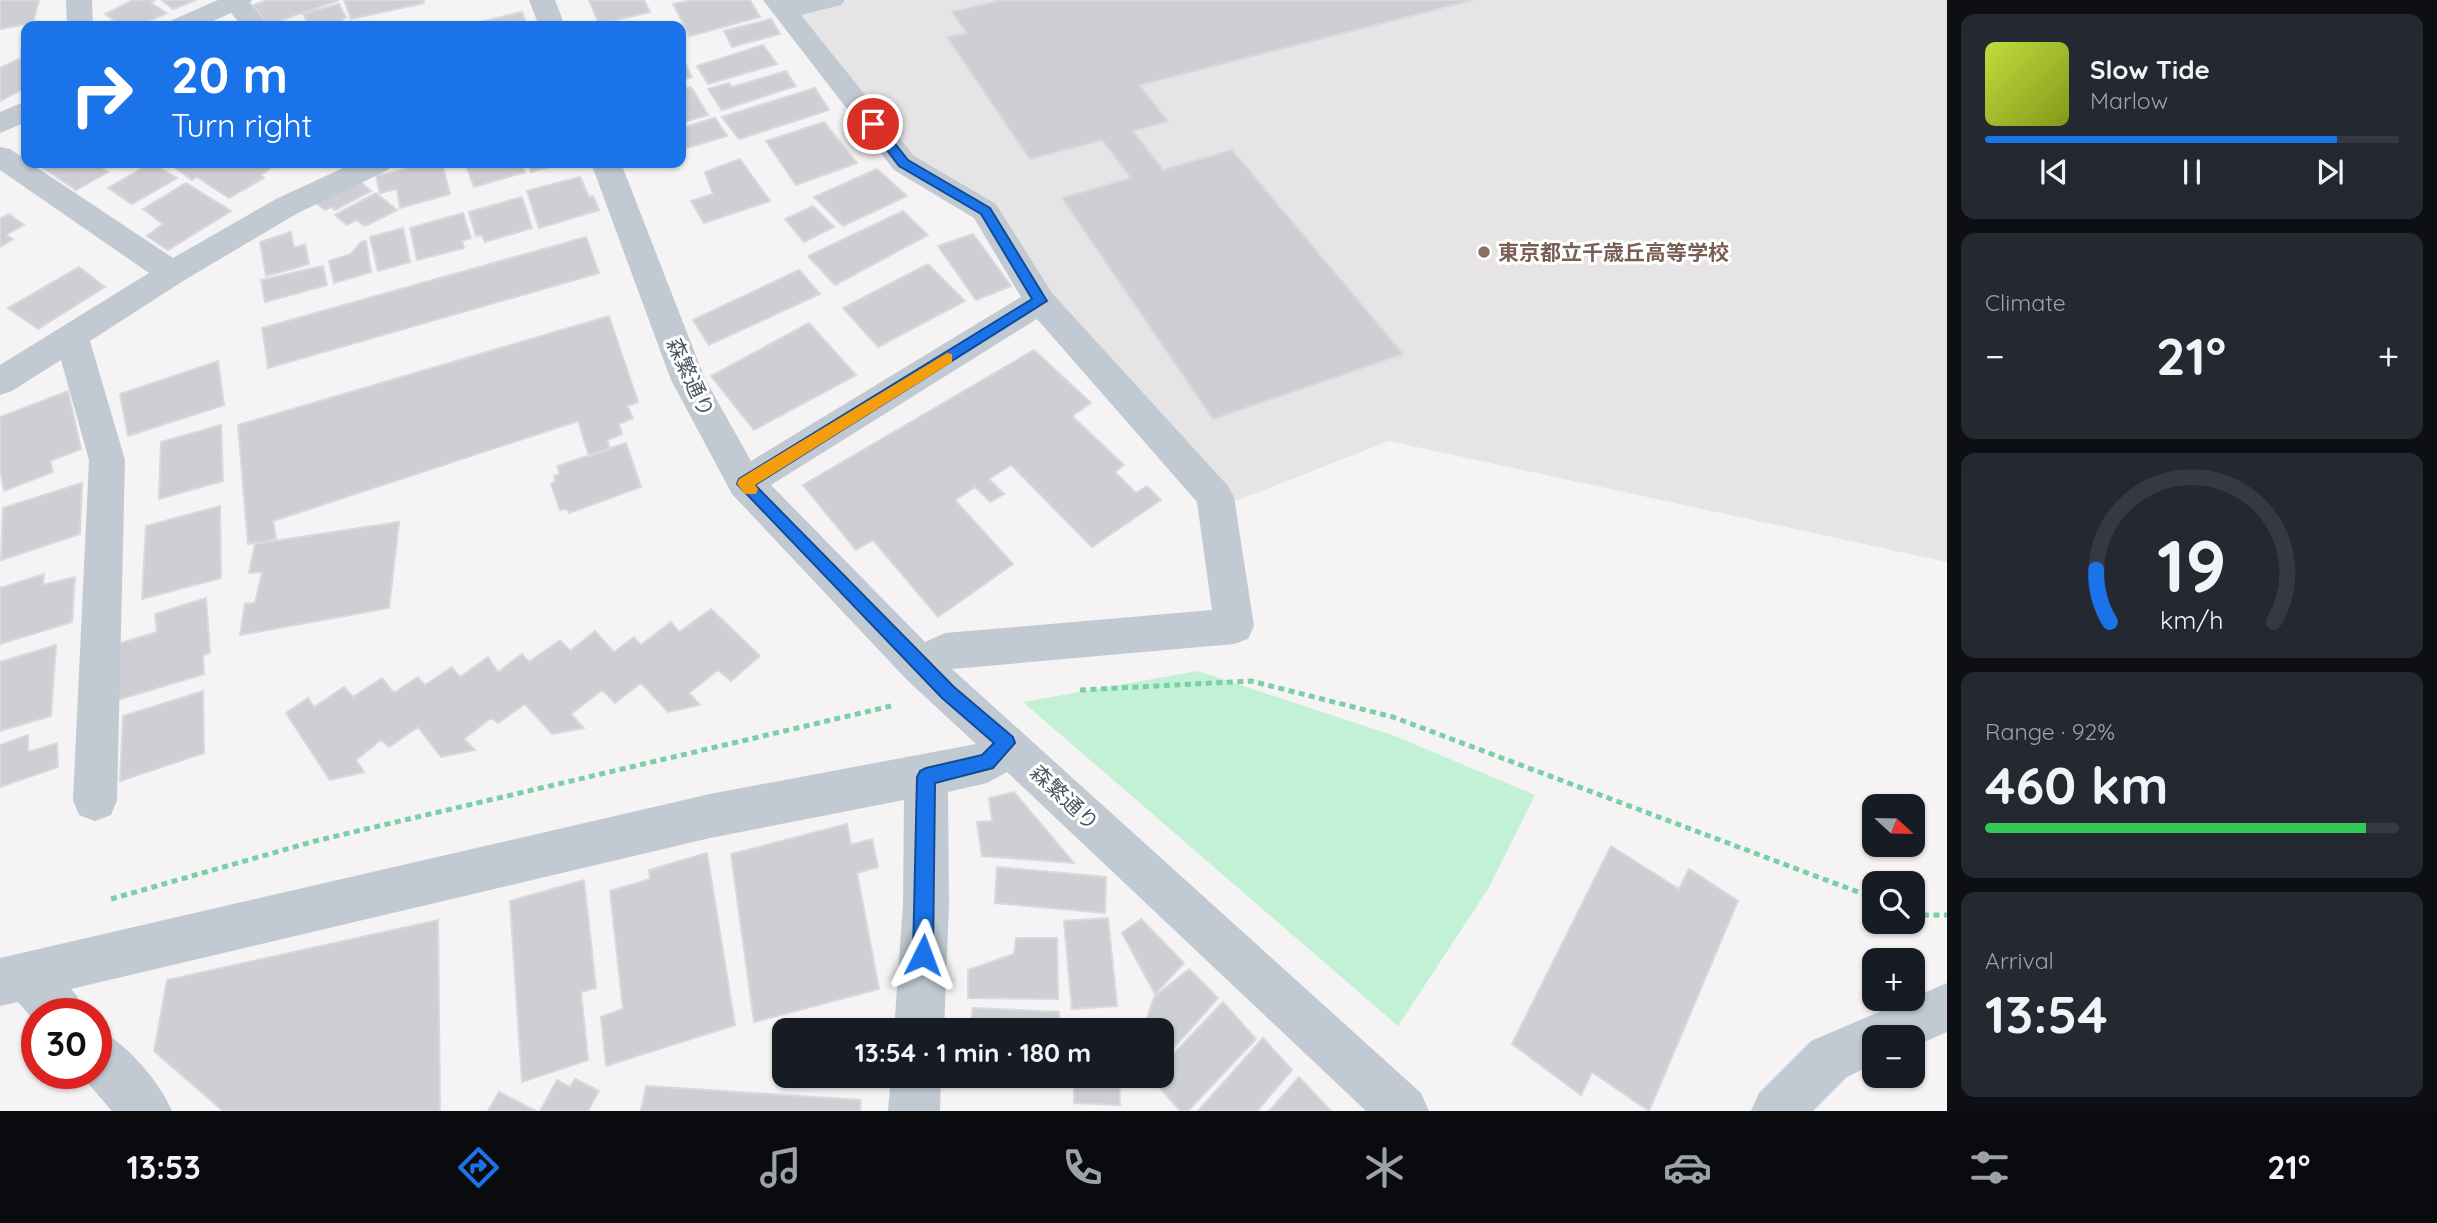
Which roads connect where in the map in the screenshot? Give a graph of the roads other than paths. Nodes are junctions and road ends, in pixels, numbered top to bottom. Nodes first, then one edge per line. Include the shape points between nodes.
1 (79, 0) edge
2 (542, 0) edge
3 (832, 0) edge
4 (237, 1) edge
5 (780, 5) edge
6 (80, 21) edge
7 (192, 21) edge
8 (252, 21) edge
9 (550, 21) edge
10 (21, 113) edge
11 (0, 124) edge
12 (0, 156) edge
13 (367, 168) edge
14 (608, 168) edge
15 (172, 273) junction
16 (1040, 301) junction
17 (72, 337) junction
18 (0, 382) edge
19 (745, 484) junction
20 (935, 680) junction
21 (1006, 743) junction
22 (926, 777) junction
23 (95, 800) dead end
24 (13, 978) edge
25 (40, 998) edge
26 (1947, 1007) edge
27 (920, 1018) edge
28 (1906, 1025) edge
29 (1862, 1044) edge
30 (112, 1072) edge
31 (915, 1088) edge
32 (146, 1111) edge
33 (914, 1111) edge
34 (1403, 1111) edge
35 (1777, 1111) edge

1 - 6 street
2 - 9 street
3 - 5 street
4 - 7 street
4 - 8 street
5 - 16 street via 904,163 985,211
10 - 11 street
12 - 15 street
13 - 15 street via 287,206
14 - 19 street, 森繁通り via 688,380
15 - 17 street
16 - 19 street
16 - 20 street via 1215,497 1234,626 945,651
17 - 18 street
17 - 23 street via 107,460
19 - 20 street, 森繁通り
20 - 21 street, 森繁通り
21 - 22 street via 986,762
21 - 34 street, 森繁通り
22 - 24 street via 710,816
22 - 27 street
24 - 25 street
26 - 28 street
29 - 35 street via 1829,1059
30 - 32 street
31 - 33 street

